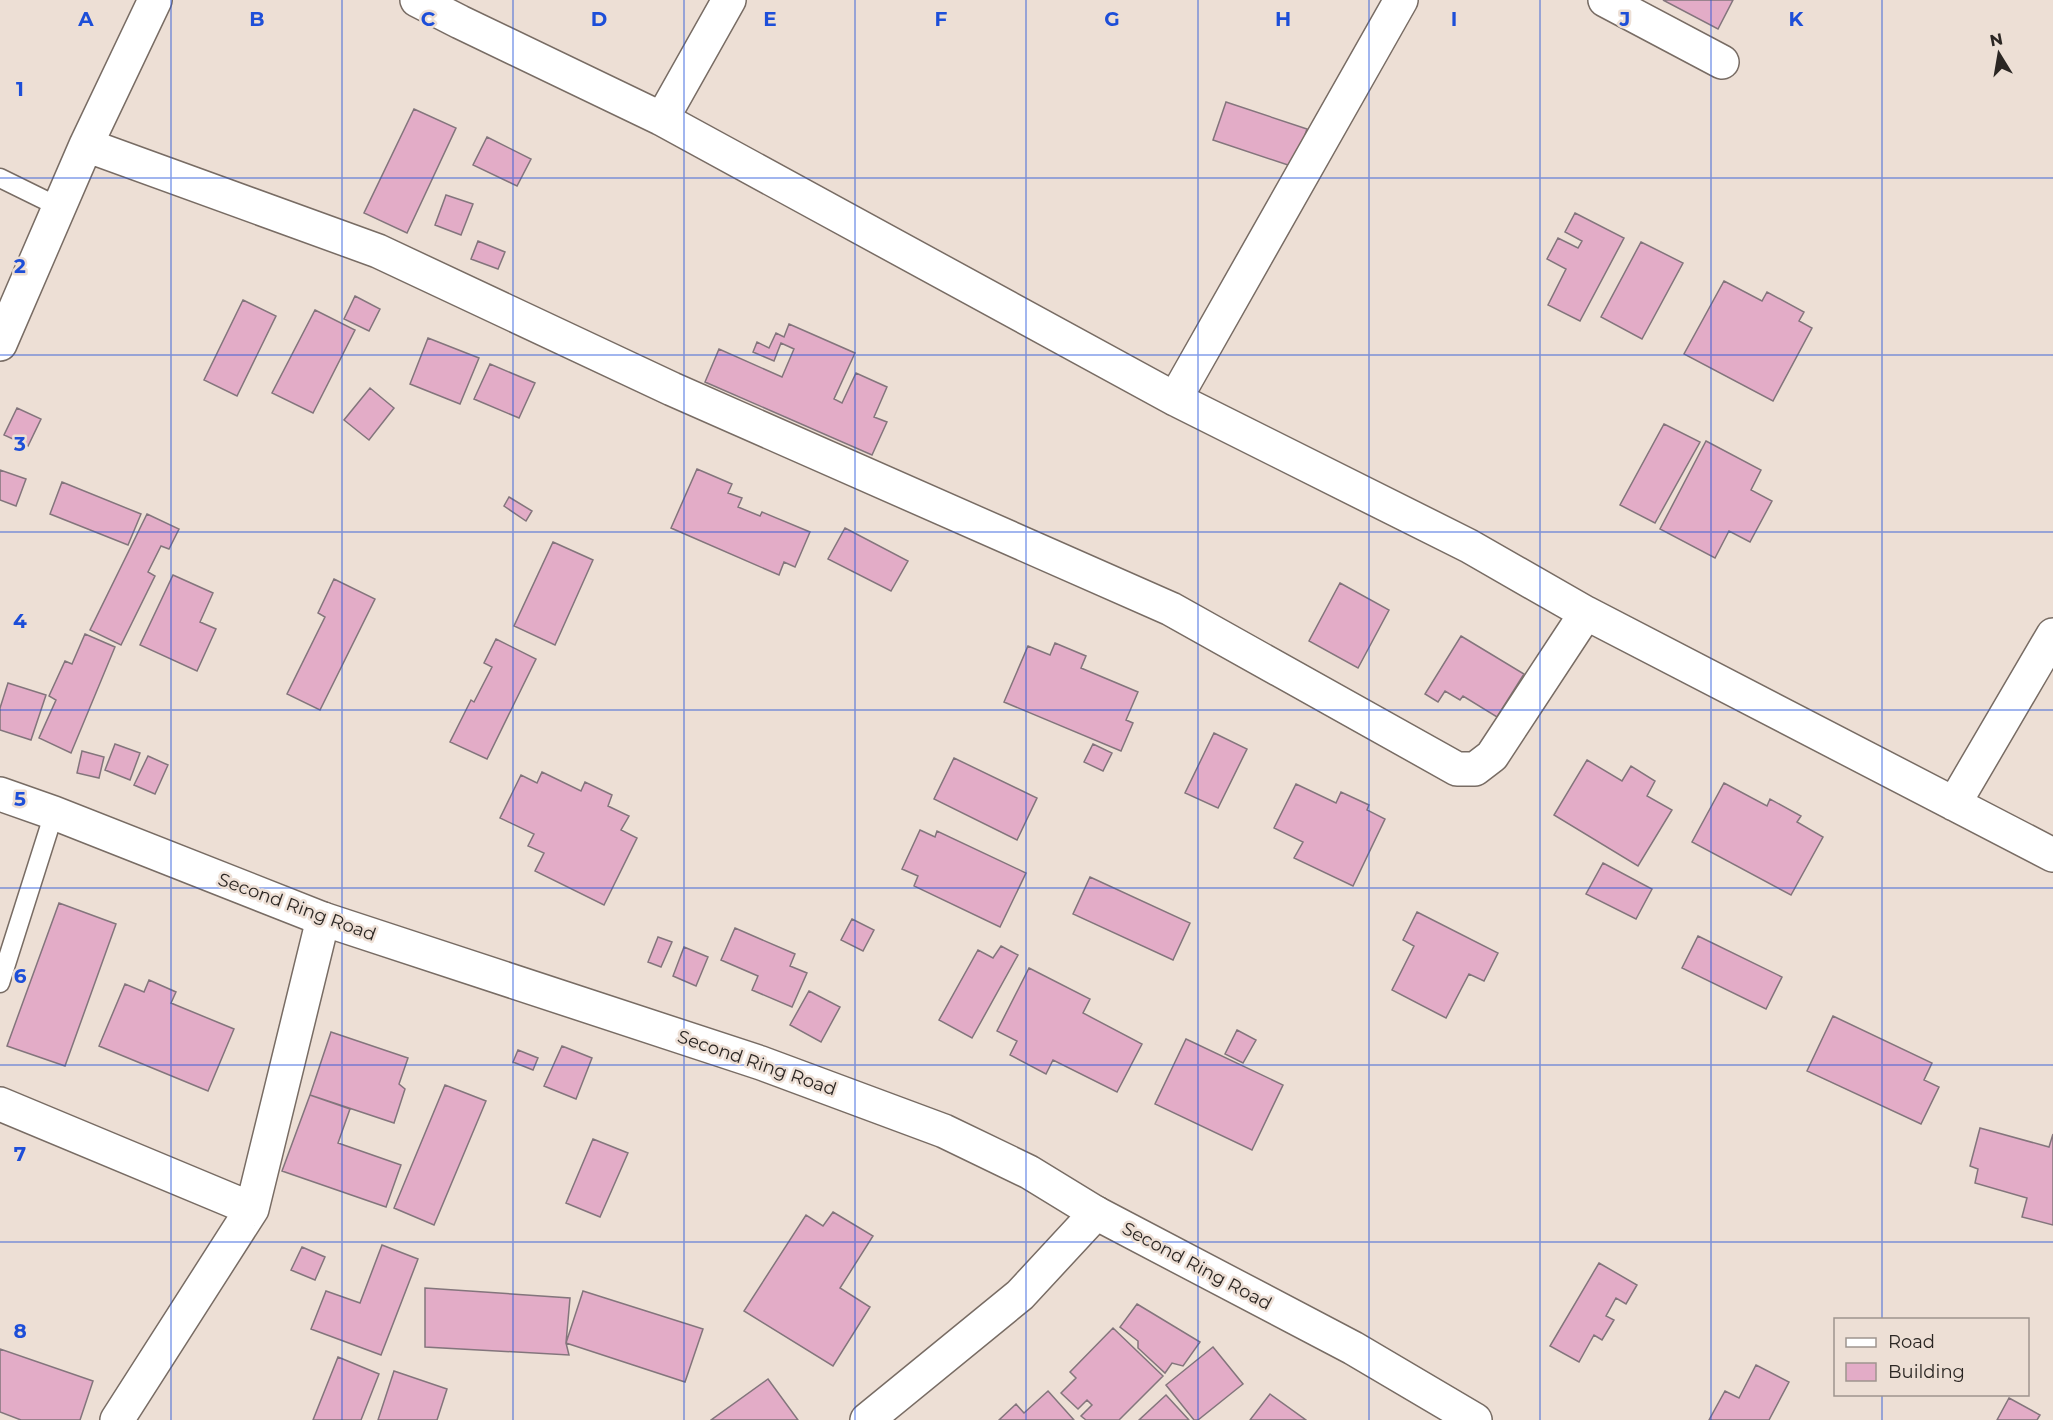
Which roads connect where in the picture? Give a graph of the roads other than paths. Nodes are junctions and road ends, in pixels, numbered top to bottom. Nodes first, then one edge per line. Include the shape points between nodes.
1 (155, 0) edge
2 (417, 0) edge
3 (729, 0) edge
4 (1401, 0) edge
5 (1605, 0) edge
6 (1722, 62) dead end
7 (662, 119) junction
8 (86, 145) junction
9 (0, 178) edge
10 (59, 207) junction
11 (0, 344) edge
12 (1175, 399) junction
13 (1586, 613) junction
14 (2053, 635) edge
15 (0, 794) edge
16 (1954, 804) junction
17 (54, 813) junction
18 (2053, 855) edge
19 (323, 919) junction
20 (0, 982) edge
21 (0, 1104) edge
22 (252, 1209) junction
23 (1096, 1213) junction
24 (117, 1420) edge
25 (867, 1420) edge
26 (1474, 1420) edge

1 - 8 street
2 - 7 street
3 - 7 street
4 - 12 street
5 - 6 street
7 - 12 street
8 - 10 street
8 - 13 street via 378,251 672,389 1172,609 1457,769 1475,769 1492,756
9 - 10 lane
10 - 11 street
12 - 13 street via 1469,546
13 - 16 street
14 - 16 street
15 - 17 street, Second Ring Road
16 - 18 street
17 - 19 street, Second Ring Road
17 - 20 lane
19 - 22 street
19 - 23 street, Second Ring Road via 761,1063 944,1131 1029,1172
21 - 22 street
22 - 24 street
23 - 25 street via 1020,1295
23 - 26 street, Second Ring Road via 1353,1348

